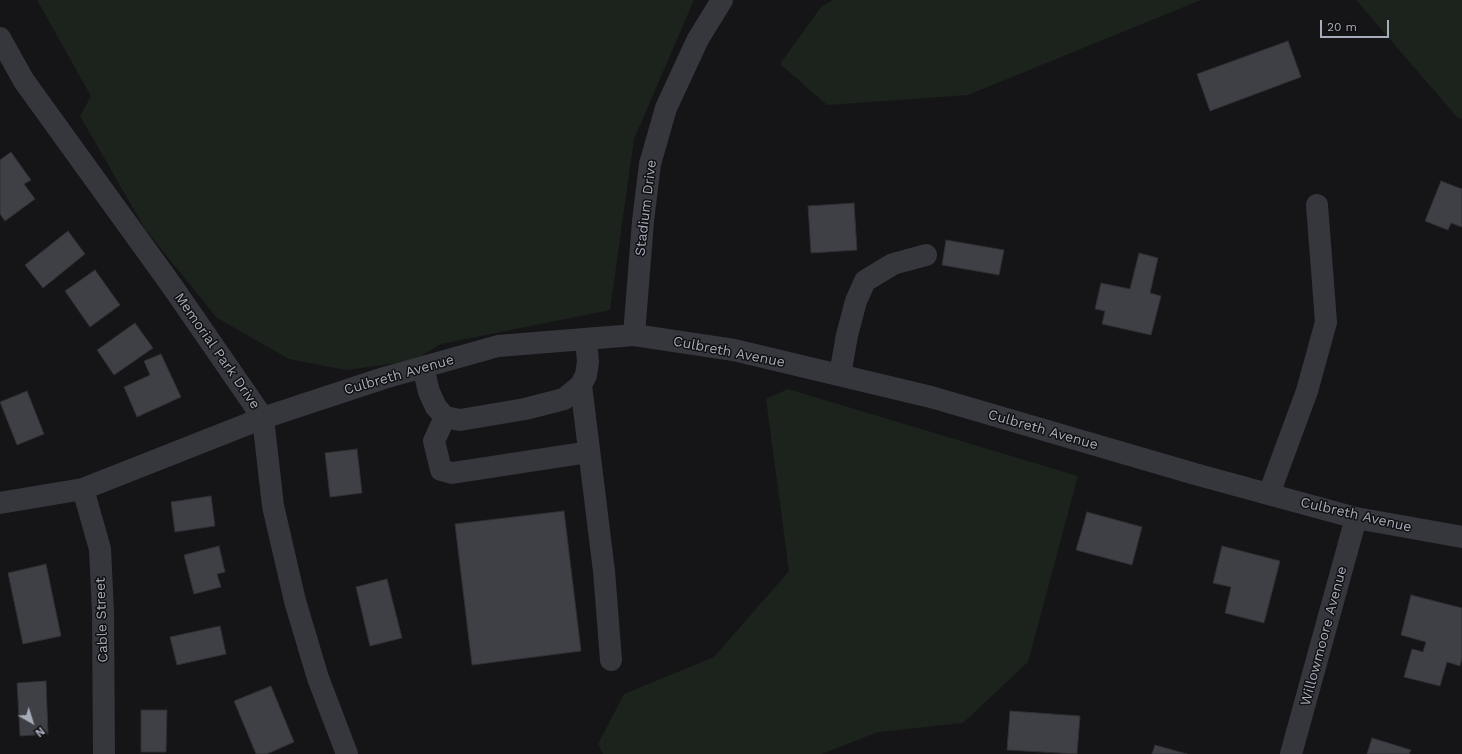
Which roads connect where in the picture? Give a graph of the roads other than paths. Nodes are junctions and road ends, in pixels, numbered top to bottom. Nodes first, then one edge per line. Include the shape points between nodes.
1 (722, 0) edge
2 (0, 38) edge
3 (1317, 205) dead end
4 (926, 255) dead end
5 (634, 335) junction
6 (586, 339) junction
7 (423, 367) junction
8 (840, 375) junction
9 (581, 385) junction
10 (446, 417) junction
11 (264, 418) junction
12 (589, 452) junction
13 (83, 489) junction
14 (1269, 494) junction
15 (0, 503) edge
16 (1356, 518) junction
17 (1462, 537) edge
18 (611, 660) dead end
19 (104, 754) edge
20 (347, 754) edge
21 (1291, 754) edge

1 - 5 street, Stadium Drive via 698,40 666,108 650,164
2 - 11 street, Memorial Park Drive via 24,81
3 - 14 street via 1326,322 1307,391
4 - 8 street via 892,264 865,281 856,301
5 - 6 street, Culbreth Avenue
5 - 8 street, Culbreth Avenue via 734,350
6 - 7 street, Culbreth Avenue via 498,346
6 - 9 street via 588,362
7 - 10 street via 429,392 436,407
7 - 11 street, Culbreth Avenue
8 - 14 street, Culbreth Avenue via 931,397
9 - 10 street via 564,399 548,404 460,420
9 - 12 street
10 - 12 street via 434,441 441,470 452,473
11 - 13 street, Culbreth Avenue
11 - 20 street, Memorial Park Drive via 273,506 295,601 318,678
12 - 18 street via 604,571
13 - 15 street, Culbreth Avenue
13 - 19 street, Cable Street via 100,549 104,612
14 - 16 street, Culbreth Avenue
16 - 17 street, Culbreth Avenue
16 - 21 street, Willowmoore Avenue

